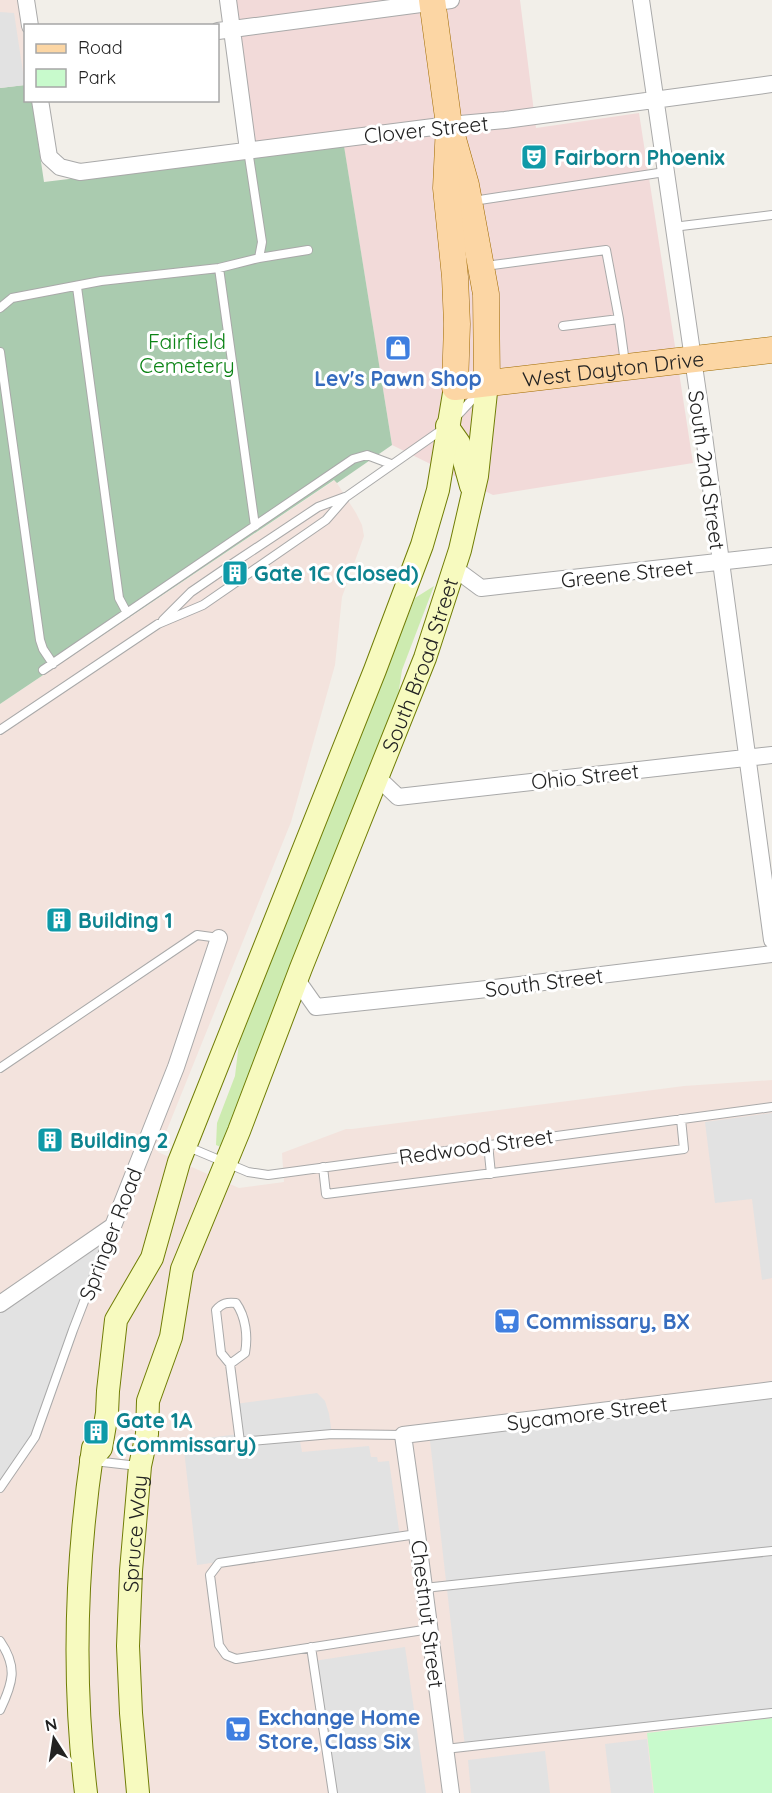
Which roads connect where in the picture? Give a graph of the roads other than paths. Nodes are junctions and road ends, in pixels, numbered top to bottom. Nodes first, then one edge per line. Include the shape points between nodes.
1 (26, 0) edge
2 (228, 0) edge
3 (641, 0) edge
4 (438, 1) edge
5 (30, 24) edge
6 (225, 30) edge
7 (772, 84) edge
8 (655, 100) junction
9 (40, 102) edge
10 (449, 125) junction
11 (248, 150) junction
12 (665, 172) junction
13 (469, 202) junction
14 (772, 215) edge
15 (673, 227) junction
16 (308, 250) dead end
17 (259, 258) junction
18 (481, 266) junction
19 (219, 268) junction
20 (77, 287) junction
21 (0, 308) edge
22 (619, 319) junction
23 (562, 326) dead end
24 (772, 350) edge
25 (0, 352) edge
26 (692, 360) junction
27 (626, 367) junction
28 (488, 383) junction
29 (455, 387) junction
30 (447, 426) junction
31 (391, 464) junction
32 (473, 495) junction
33 (346, 497) junction
34 (255, 526) junction
35 (772, 556) edge
36 (720, 562) junction
37 (454, 568) junction
38 (127, 613) junction
39 (158, 624) junction
40 (53, 663) junction
41 (43, 670) dead end
42 (0, 730) edge
43 (772, 755) edge
44 (747, 758) junction
45 (377, 777) junction
46 (219, 938) joint
47 (772, 940) edge
48 (772, 954) edge
49 (297, 980) junction
50 (0, 1068) edge
51 (772, 1107) edge
52 (681, 1119) junction
53 (488, 1144) junction
54 (182, 1154) junction
55 (323, 1167) junction
56 (223, 1172) junction
57 (491, 1174) junction
58 (113, 1226) junction
59 (0, 1304) edge
60 (230, 1364) junction
61 (772, 1390) edge
62 (403, 1435) junction
63 (91, 1461) junction
64 (140, 1466) junction
65 (0, 1488) edge
66 (417, 1534) junction
67 (772, 1551) edge
68 (424, 1588) junction
69 (430, 1629) junction
70 (0, 1641) edge
71 (311, 1647) junction
72 (1, 1706) edge
73 (772, 1713) edge
74 (445, 1749) junction
75 (86, 1793) edge
76 (138, 1793) edge
77 (333, 1793) edge
78 (451, 1793) edge

1 - 5 street
2 - 6 street
3 - 8 street, South 2nd Street
4 - 6 street
4 - 10 main road, South Broad Street
6 - 11 street
7 - 8 street, Clover Street
8 - 10 street, Clover Street
8 - 12 street, South 2nd Street
9 - 11 street, Clover Street via 50,157 69,171
10 - 11 street, Clover Street
10 - 13 main road, South Broad Street
10 - 29 main road, South Broad Street via 446,188 456,300
11 - 17 lane via 262,242
12 - 13 lane
12 - 15 street, South 2nd Street
13 - 18 main road, South Broad Street
14 - 15 lane
15 - 26 street, South 2nd Street
16 - 17 lane
17 - 19 lane
18 - 22 lane via 606,250
18 - 28 main road, South Broad Street via 486,294
19 - 20 lane via 134,276
19 - 34 lane
20 - 21 lane via 12,298
20 - 38 lane via 119,598
22 - 23 lane
22 - 27 lane
24 - 26 main road, West Dayton Drive
25 - 40 lane via 40,640
26 - 27 main road, West Dayton Drive
26 - 36 street, South 2nd Street
27 - 28 main road, West Dayton Drive
28 - 29 main road, West Dayton Drive
28 - 30 lane
28 - 32 street, South Broad Street
29 - 30 street, South Broad Street
30 - 31 lane
30 - 32 street via 459,443
30 - 54 street, South Broad Street via 438,490 422,545
31 - 33 lane
31 - 34 lane via 367,455 353,459
32 - 37 street, South Broad Street
33 - 39 lane via 318,507 229,566 191,592
33 - 39 lane via 326,520 203,605
34 - 38 lane
35 - 36 street, Greene Street
36 - 37 street, Greene Street via 482,588
36 - 44 street, South 2nd Street
37 - 45 street, South Broad Street
38 - 40 lane
39 - 42 lane
40 - 41 lane
43 - 44 street, Ohio Street
44 - 45 street, Ohio Street via 398,797
44 - 47 street, South 2nd Street
45 - 49 street, South Broad Street
46 - 50 lane via 197,935
46 - 58 street, Springer Road via 176,1067
48 - 49 street, South Street via 316,1007
49 - 56 street, South Broad Street
51 - 52 lane, Redwood Street
52 - 53 lane, Redwood Street
52 - 57 lane via 684,1149
53 - 55 lane, Redwood Street
53 - 57 lane
54 - 56 lane, Redwood Street
54 - 63 street via 152,1258 116,1320 108,1391 99,1411
55 - 56 lane, Redwood Street via 268,1175
55 - 57 lane via 326,1194
56 - 64 street, Spruce Way via 182,1269 171,1337 148,1401 147,1434
58 - 59 street
58 - 65 lane, Springer Road via 35,1437
60 - 60 lane via 244,1353 247,1342 242,1311 236,1303 229,1302 220,1304 216,1310 221,1353
60 - 62 lane via 240,1442 332,1434
61 - 62 street, Sycamore Street
62 - 66 street, Chestnut Street
63 - 64 lane
63 - 75 street via 82,1532 77,1647
64 - 76 street, Spruce Way via 128,1646
66 - 68 street, Chestnut Street
66 - 71 lane via 219,1563 210,1575 219,1645 226,1655 236,1659
67 - 68 lane
68 - 69 street, Chestnut Street
69 - 71 lane
69 - 74 street, Chestnut Street
70 - 72 lane via 13,1671
71 - 77 lane
73 - 74 lane
74 - 78 street, Chestnut Street

